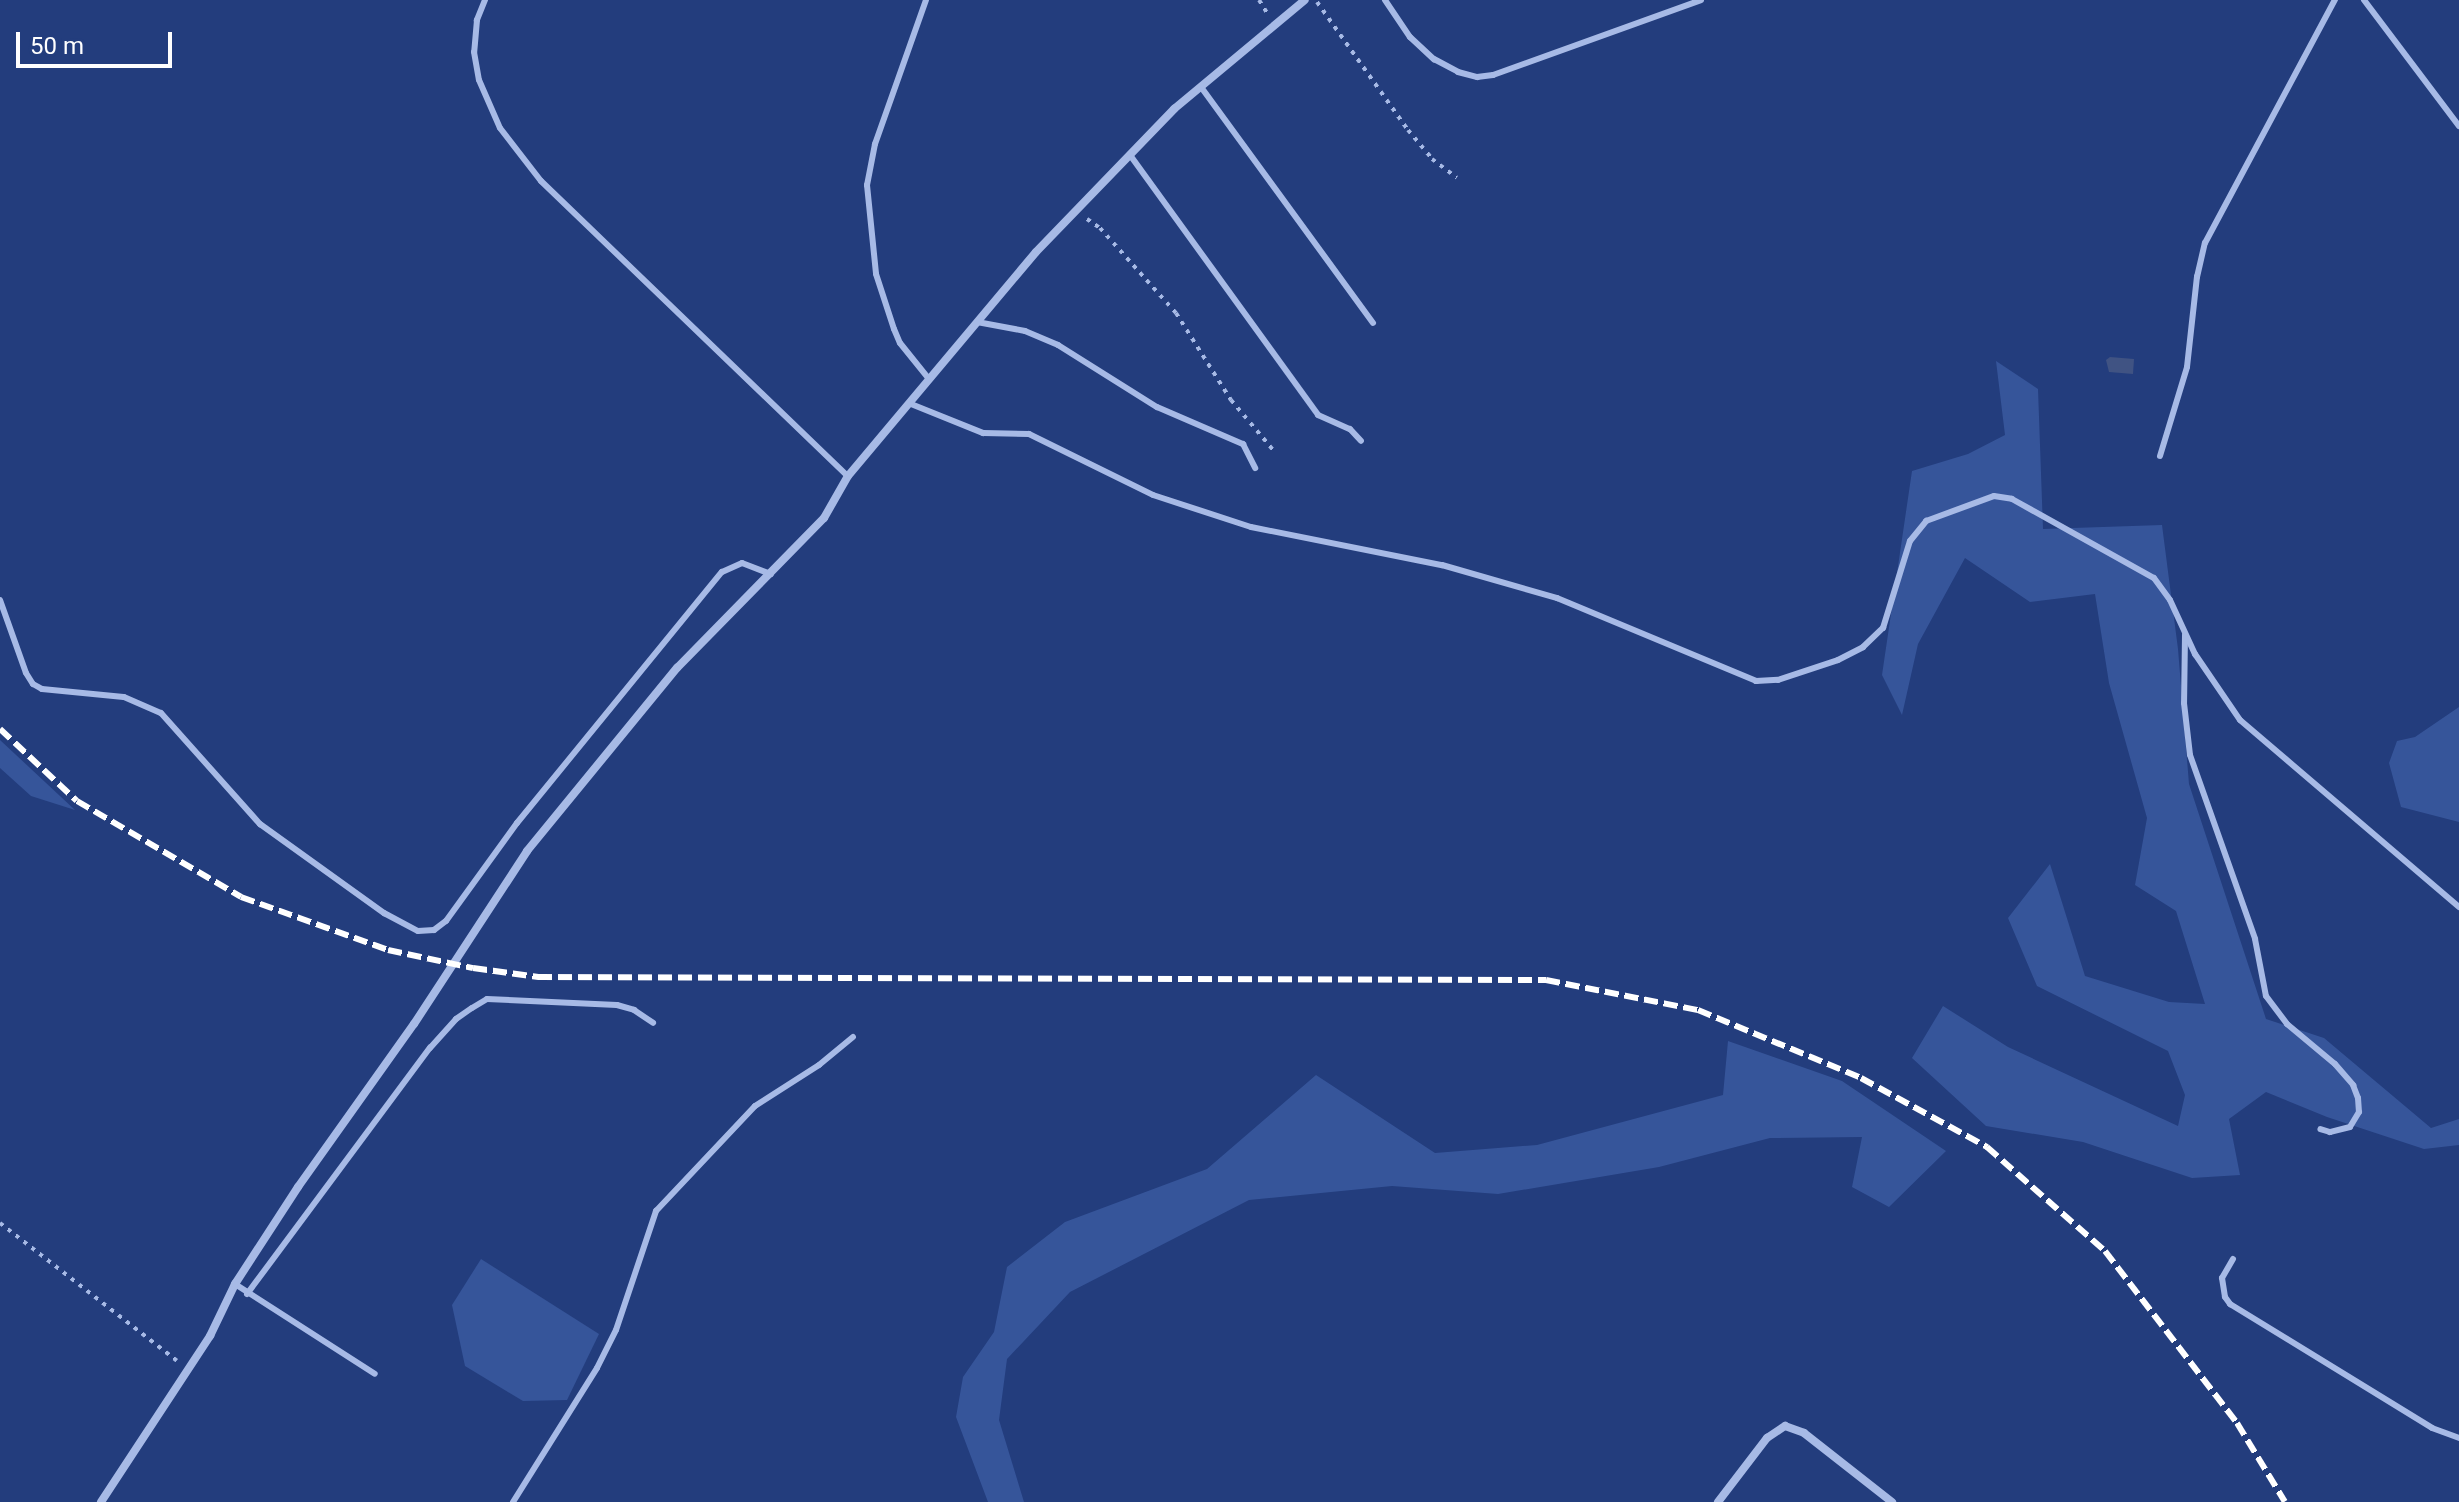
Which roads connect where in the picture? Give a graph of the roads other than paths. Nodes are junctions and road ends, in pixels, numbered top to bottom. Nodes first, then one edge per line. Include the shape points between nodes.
1 (485, 0) edge
2 (926, 0) edge
3 (1305, 0) edge
4 (1385, 0) edge
5 (1701, 0) edge
6 (2335, 0) edge
7 (2364, 0) edge
8 (1201, 87) junction
9 (2459, 126) edge
10 (1130, 155) junction
11 (977, 322) junction
12 (1373, 323) dead end
13 (929, 379) junction
14 (911, 404) junction
15 (1361, 441) dead end
16 (2160, 456) dead end
17 (1255, 468) dead end
18 (848, 476) junction
19 (771, 574) junction
20 (0, 600) edge
21 (2185, 631) junction
22 (2459, 907) edge
23 (653, 1023) dead end
24 (853, 1037) dead end
25 (2320, 1129) dead end
26 (2233, 1259) dead end
27 (235, 1284) junction
28 (247, 1294) junction
29 (375, 1374) dead end
30 (2459, 1438) edge
31 (101, 1502) edge
32 (513, 1502) edge
33 (1718, 1502) edge
34 (1892, 1502) edge

1 - 18 lane via 474,52 479,80 500,128 541,181
2 - 13 lane via 875,144 867,185 876,274 900,343
3 - 8 street
4 - 5 lane via 1410,37 1434,59 1477,77
6 - 16 lane via 2205,243 2187,367
7 - 9 lane
8 - 10 street
8 - 12 lane
10 - 11 street
10 - 15 lane via 1318,415 1350,429
11 - 13 street
11 - 17 lane via 1025,331 1058,345 1157,407 1243,444
13 - 14 street
14 - 18 street
14 - 21 lane via 983,433 1029,434 1153,495 1251,527 1442,565 1557,598 1756,681 1778,680 1863,647 1888,617 1916,531 1938,515 1994,496 2012,499 2154,578
18 - 19 street via 824,518
19 - 20 lane via 742,563 722,572 517,823 446,921 434,930 418,931 384,913 260,824 161,713 124,697 33,684
19 - 27 street via 677,668 527,851
21 - 22 lane via 2200,663 2240,720
21 - 25 lane via 2190,755 2255,939 2266,996 2287,1024 2335,1064 2358,1098 2359,1112 2350,1127
23 - 28 lane via 617,1005 487,999 472,1008 430,1048
24 - 32 lane via 755,1106 656,1211 616,1330
26 - 30 lane via 2222,1278 2230,1304 2432,1428
27 - 28 lane
27 - 31 street via 210,1336
28 - 29 lane
33 - 34 street via 1767,1438 1785,1426 1804,1433

